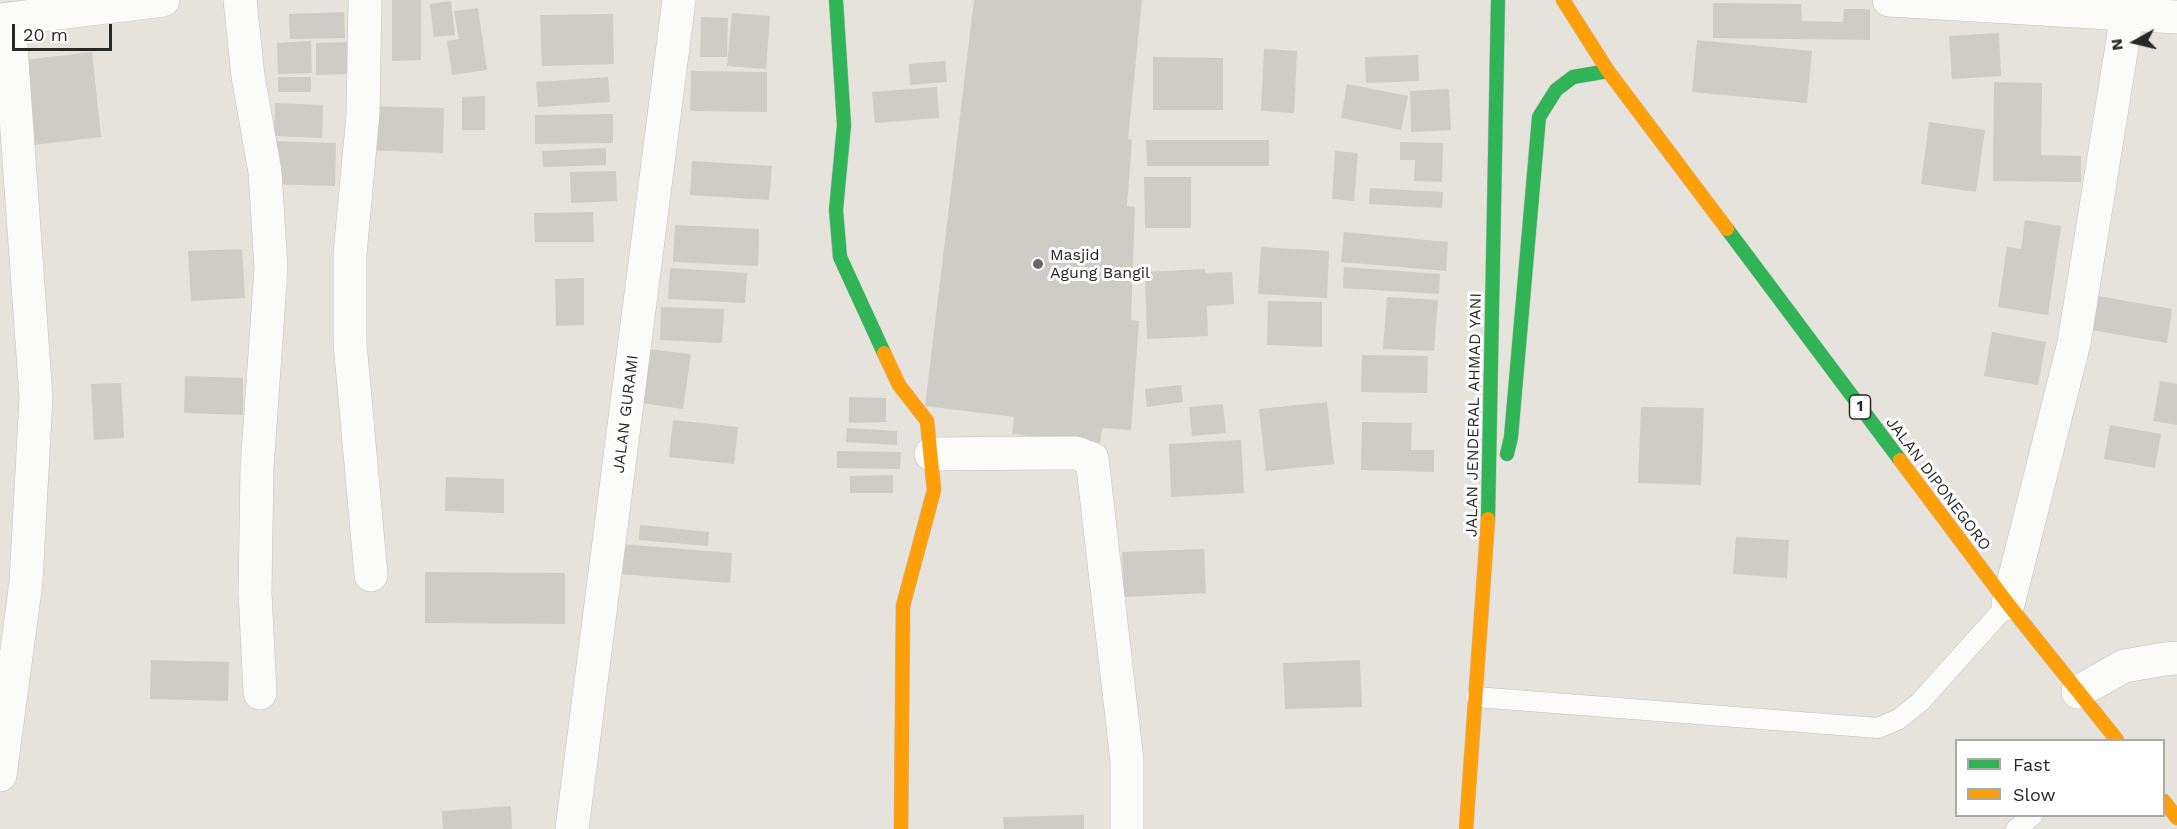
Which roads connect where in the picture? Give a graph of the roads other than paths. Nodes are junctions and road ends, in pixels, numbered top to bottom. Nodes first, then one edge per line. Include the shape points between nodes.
1 (163, 0) edge
2 (240, 0) edge
3 (365, 0) edge
4 (679, 0) edge
5 (836, 0) edge
6 (1498, 0) edge
7 (1563, 0) edge
8 (1889, 0) edge
9 (2127, 15) junction
10 (2177, 17) edge
11 (4, 19) edge
12 (1608, 71) junction
13 (931, 454) junction
14 (1488, 531) junction
15 (371, 575) dead end
16 (2008, 604) junction
17 (2177, 658) edge
18 (2078, 692) junction
19 (260, 693) dead end
20 (1476, 697) junction
21 (2115, 739) edge
22 (0, 775) edge
23 (2165, 803) edge
24 (2031, 817) edge
25 (2177, 818) edge
26 (573, 829) edge
27 (901, 829) edge
28 (1127, 829) edge
29 (1466, 829) edge
30 (2016, 829) edge

1 - 11 street
2 - 19 street via 248,76 265,172 271,268 257,468 255,592
3 - 15 street via 363,114 350,254 350,343
4 - 26 street, JALAN GURAMI
5 - 13 main road via 844,126 836,210 840,257 898,385 927,421
6 - 14 main road, JALAN JENDERAL AHMAD YANI
7 - 12 main road, 1
8 - 9 street
9 - 10 street
9 - 16 street via 2074,343
11 - 22 street via 36,397 26,582
12 - 14 main road via 1574,77 1556,90 1539,117 1511,437
12 - 16 main road, JALAN DIPONEGORO / 1
13 - 27 main road via 934,490 903,606
13 - 28 street via 1076,453 1092,459 1127,761
14 - 20 main road, JALAN JENDERAL AHMAD YANI
16 - 18 main road, JALAN DIPONEGORO / 1
16 - 20 lane via 1920,702 1899,719 1878,728
17 - 18 street via 2124,666
18 - 21 main road, JALAN DIPONEGORO / 1
20 - 29 main road, JALAN JENDERAL AHMAD YANI
23 - 25 main road
24 - 30 lane

